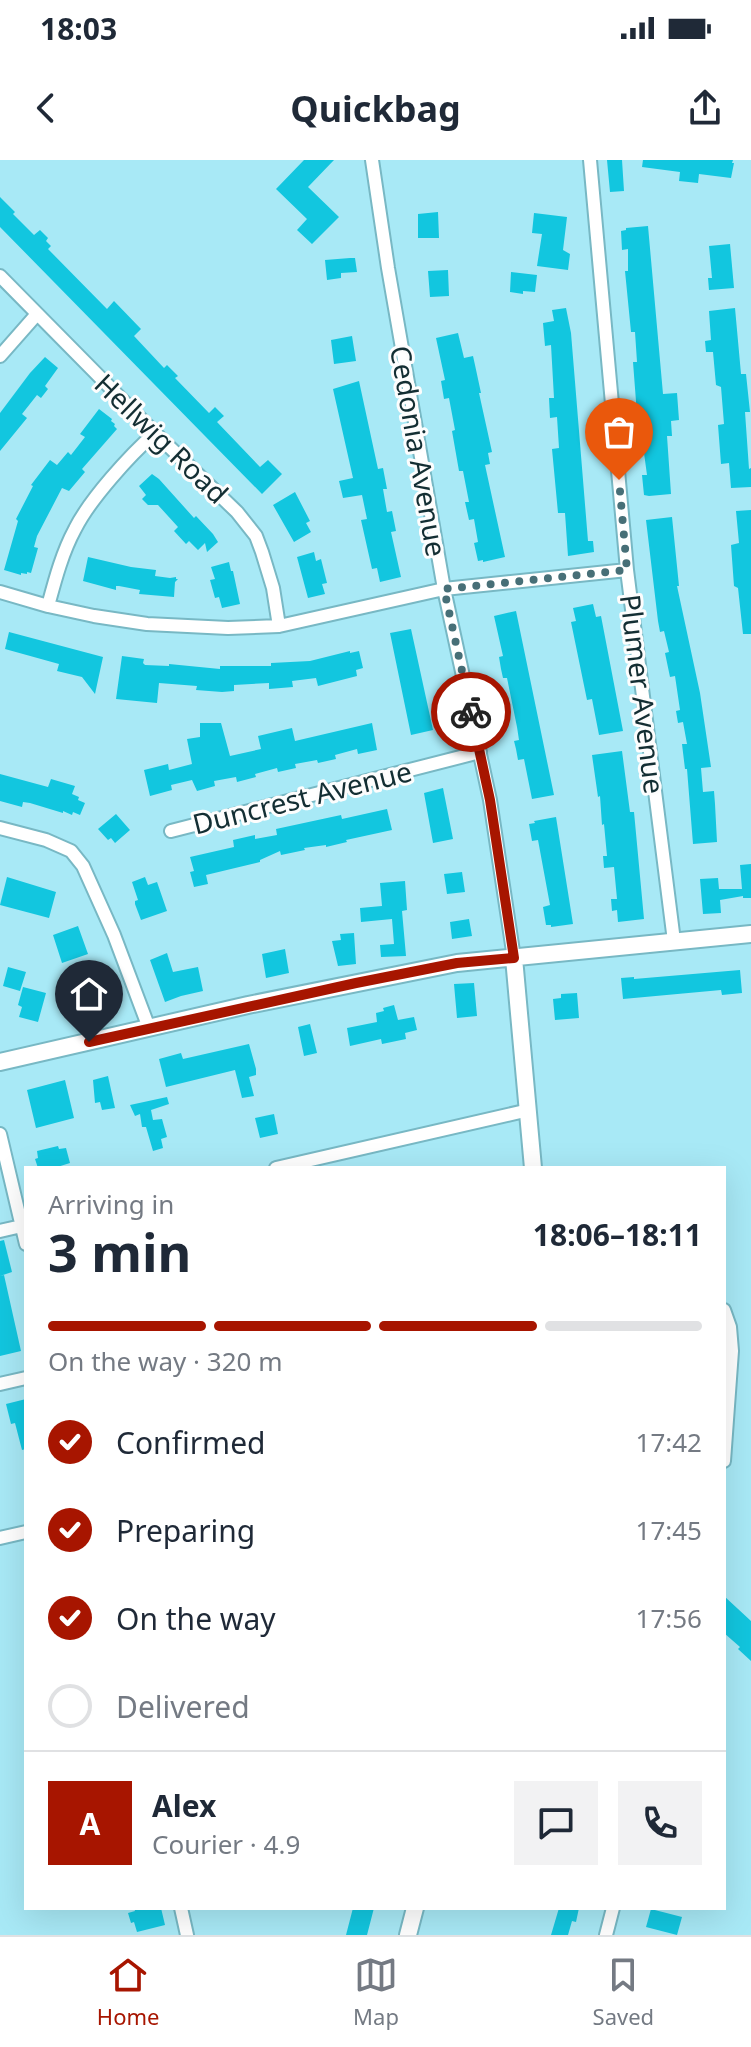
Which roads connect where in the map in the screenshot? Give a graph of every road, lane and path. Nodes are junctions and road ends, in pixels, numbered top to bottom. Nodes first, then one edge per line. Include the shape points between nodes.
1 (372, 160) edge
2 (590, 160) edge
3 (0, 276) edge
4 (37, 314) junction
5 (0, 356) edge
6 (155, 433) junction
7 (627, 570) junction
8 (444, 589) junction
9 (0, 592) edge
10 (48, 606) junction
11 (279, 626) junction
12 (480, 752) junction
13 (0, 828) edge
14 (171, 831) dead end
15 (751, 934) edge
16 (674, 941) junction
17 (514, 958) junction
18 (149, 1028) junction
19 (0, 1062) edge
20 (529, 1110) junction
21 (0, 1134) edge
22 (285, 1166) edge
23 (533, 1166) edge
24 (24, 1226) edge
25 (0, 1231) edge
26 (726, 1316) edge
27 (24, 1378) edge
28 (0, 1384) edge
29 (726, 1434) edge
30 (24, 1532) edge
31 (0, 1538) edge
32 (181, 1910) edge
33 (414, 1910) edge
34 (612, 1910) edge
35 (187, 1935) edge
36 (408, 1935) edge
37 (606, 1935) edge

1 - 8 street, Cedonia Avenue
2 - 7 street, Plumer Avenue
3 - 4 street, Hellwig Road
4 - 5 street
4 - 6 street, Hellwig Road
6 - 10 street via 124,463 75,527
6 - 11 street, Hellwig Road via 256,536
7 - 8 street
7 - 16 street, Plumer Avenue
8 - 11 street
8 - 12 street, Cedonia Avenue
9 - 10 street
10 - 11 street via 147,624
12 - 14 street, Duncrest Avenue
12 - 17 street, Cedonia Avenue
13 - 18 street via 71,851 83,866
15 - 16 street
16 - 17 street
17 - 18 street via 403,974
17 - 20 street, Cedonia Avenue
18 - 19 street
20 - 22 street
20 - 23 street, Cedonia Avenue
21 - 24 street
24 - 25 street
26 - 29 street via 732,1351
27 - 28 street
30 - 31 street
32 - 35 street
33 - 36 street
34 - 37 street

